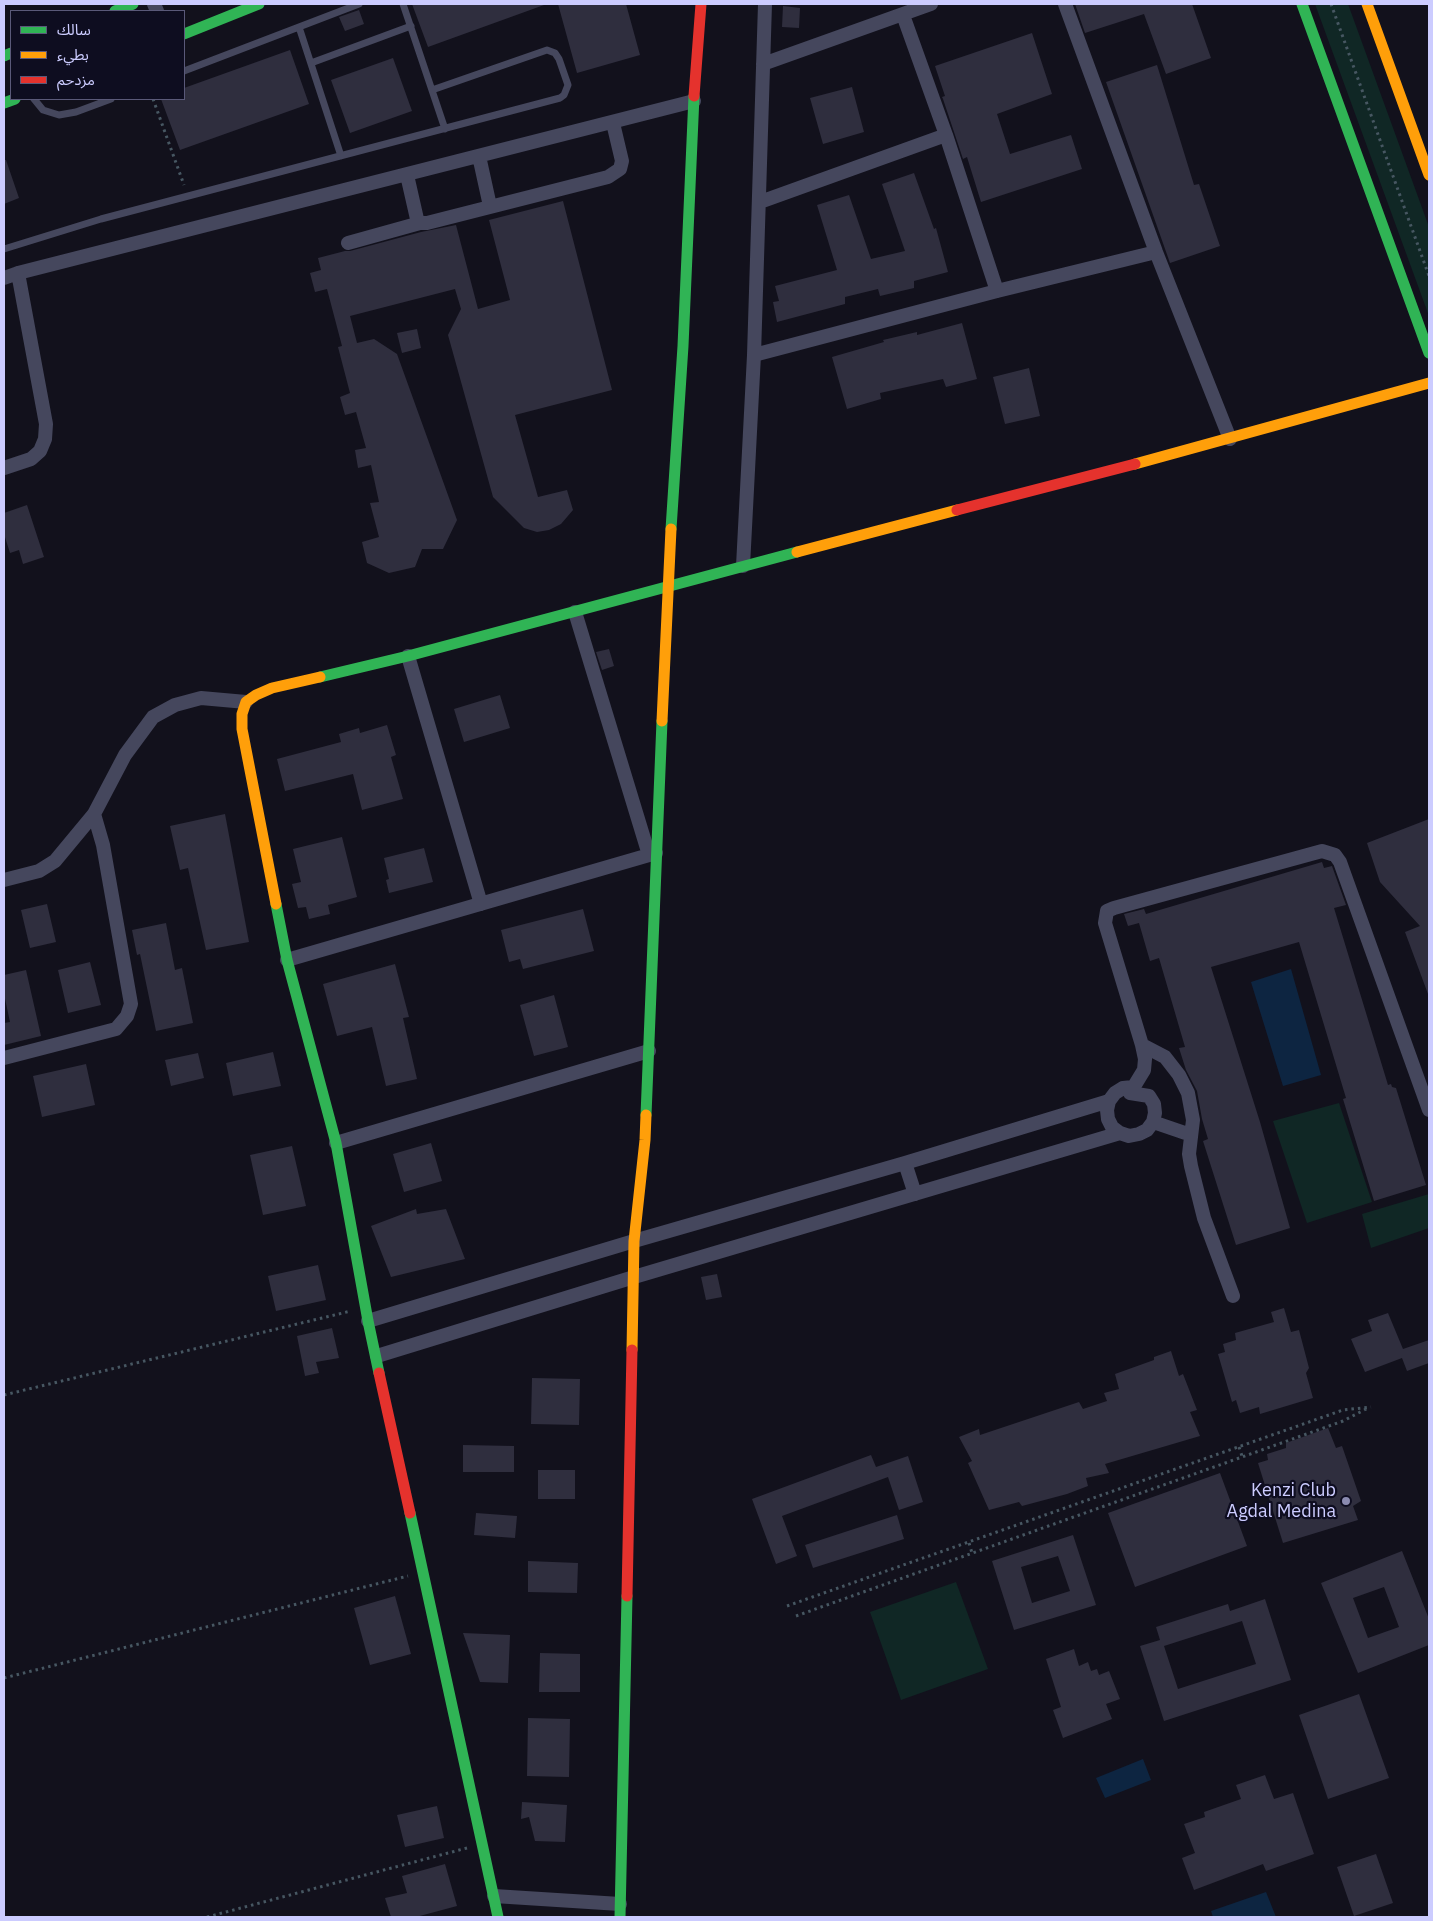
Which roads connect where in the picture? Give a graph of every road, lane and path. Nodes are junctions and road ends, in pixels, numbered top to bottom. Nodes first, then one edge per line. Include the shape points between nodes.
1 (133, 4) edge
2 (259, 4) edge
3 (359, 4) edge
4 (403, 4) edge
5 (702, 4) edge
6 (765, 4) edge
7 (931, 4) edge
8 (1065, 4) edge
9 (1302, 4) edge
10 (1332, 4) edge
11 (1367, 4) edge
12 (118, 10) edge
13 (903, 15) junction
14 (411, 26) junction
15 (299, 27) junction
16 (185, 34) edge
17 (311, 63) junction
18 (763, 64) junction
19 (185, 71) edge
20 (432, 90) junction
21 (35, 100) edge
22 (108, 100) edge
23 (152, 100) edge
24 (694, 101) junction
25 (612, 123) junction
26 (445, 129) junction
27 (946, 135) junction
28 (341, 156) junction
29 (479, 156) junction
30 (407, 175) junction
31 (1429, 175) edge
32 (188, 196) junction
33 (760, 202) junction
34 (490, 206) junction
35 (420, 223) junction
36 (348, 243) dead end
37 (4, 249) edge
38 (1156, 252) junction
39 (18, 273) junction
40 (1429, 276) edge
41 (4, 278) edge
42 (997, 291) junction
43 (1429, 353) edge
44 (754, 355) junction
45 (1429, 383) edge
46 (1230, 439) junction
47 (4, 468) edge
48 (743, 566) junction
49 (667, 588) junction
50 (575, 612) junction
51 (408, 656) junction
52 (246, 702) junction
53 (94, 814) junction
54 (652, 854) junction
55 (4, 880) edge
56 (481, 904) junction
57 (287, 960) junction
58 (1142, 1045) junction
59 (649, 1051) junction
60 (4, 1058) edge
61 (1130, 1093) junction
62 (1109, 1101) junction
63 (1429, 1110) edge
64 (1153, 1122) junction
65 (1120, 1133) junction
66 (1191, 1135) junction
67 (336, 1143) junction
68 (905, 1163) junction
69 (915, 1194) junction
70 (634, 1241) junction
71 (634, 1278) junction
72 (1233, 1296) dead end
73 (367, 1314) junction
74 (377, 1356) junction
75 (4, 1395) edge
76 (1239, 1447) junction
77 (1242, 1456) junction
78 (969, 1542) junction
79 (972, 1553) junction
80 (424, 1572) junction
81 (787, 1606) dead end
82 (796, 1616) dead end
83 (4, 1678) edge
84 (482, 1844) junction
85 (494, 1896) junction
86 (620, 1911) edge
87 (207, 1917) edge
88 (498, 1917) edge

1 - 12 street
2 - 16 street
3 - 15 lane
4 - 14 lane
5 - 24 street
6 - 18 street
7 - 13 street
8 - 38 street
9 - 43 street
10 - 40 path
11 - 31 street
13 - 18 street
13 - 27 street
14 - 17 lane
14 - 20 lane
15 - 17 lane
15 - 19 lane
17 - 28 lane
18 - 33 street
20 - 26 lane
20 - 26 lane via 544,50 557,56 567,80 567,90 560,98
21 - 22 lane via 43,110 58,115
23 - 32 path
24 - 25 street
24 - 49 street via 683,346
25 - 29 street
25 - 34 street via 622,162 615,173
26 - 28 lane
27 - 33 street
27 - 42 street
28 - 32 lane
29 - 30 street
29 - 34 street
30 - 35 street
30 - 39 street
32 - 37 lane via 66,228
33 - 44 street
34 - 35 street
35 - 36 street
38 - 42 street
38 - 46 street
39 - 41 street
39 - 47 street via 46,424 45,439 40,452 31,459
42 - 44 street
44 - 48 street
45 - 46 street
46 - 48 street
48 - 49 street
49 - 50 street
49 - 54 street
50 - 51 street
50 - 54 street
51 - 52 street via 272,688
51 - 56 street
52 - 53 street via 202,698 175,705 152,717 125,755
52 - 57 street via 242,729
53 - 55 street via 55,861 39,870
53 - 60 street via 103,846 131,1004 127,1016 116,1029
54 - 56 street
54 - 59 street
56 - 57 street
57 - 67 street
58 - 61 street via 1144,1070
58 - 63 street via 1105,923 1107,911 1314,852 1329,852 1340,862
58 - 66 street via 1164,1057 1179,1075 1192,1108
59 - 67 street
59 - 70 street via 645,1140
61 - 62 street via 1133,1087 1123,1088
61 - 64 street via 1149,1096 1154,1104
62 - 65 street via 1108,1119
62 - 68 street
64 - 65 street via 1139,1134 1129,1136
64 - 66 street
65 - 69 street
66 - 72 street via 1189,1154 1204,1218
67 - 73 street
68 - 69 street
68 - 70 street
69 - 71 street
70 - 71 street
70 - 73 street
71 - 74 street
71 - 86 street
73 - 74 street
73 - 75 path
74 - 80 street
76 - 77 path
76 - 77 path via 1343,1410 1371,1407 1343,1421
76 - 78 path
77 - 79 path
78 - 79 path
78 - 81 path
79 - 82 path
80 - 83 path
80 - 84 street
84 - 85 street
84 - 87 path
85 - 86 street
85 - 88 street

